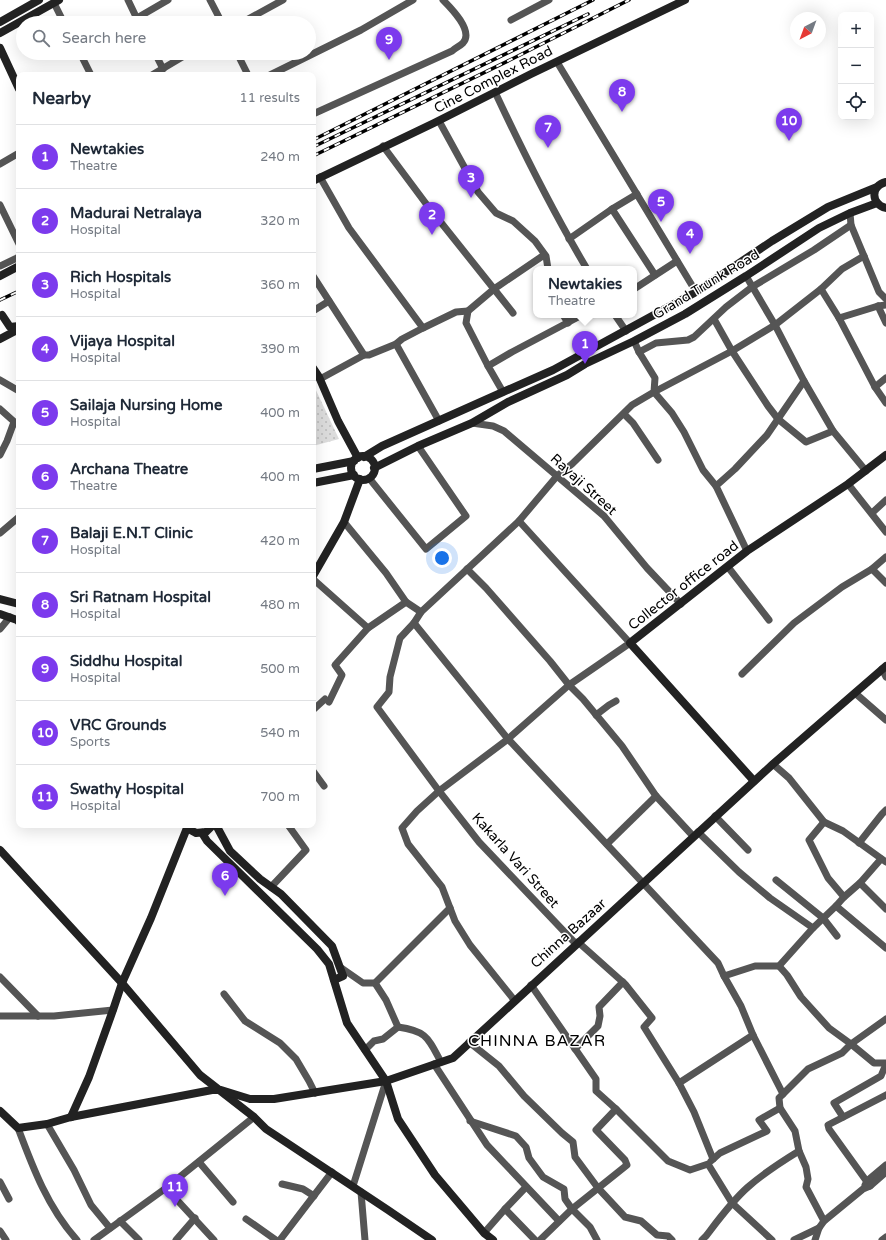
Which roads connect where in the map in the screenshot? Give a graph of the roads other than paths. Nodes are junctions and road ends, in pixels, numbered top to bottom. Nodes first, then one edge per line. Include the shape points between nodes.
1 (39, 0) edge
2 (128, 0) edge
3 (168, 0) edge
4 (210, 0) edge
5 (283, 0) edge
6 (413, 0) edge
7 (443, 0) edge
8 (549, 0) edge
9 (685, 0) edge
10 (57, 1) edge
11 (31, 16) edge
12 (62, 16) edge
13 (136, 16) edge
14 (144, 16) edge
15 (218, 16) edge
16 (254, 16) edge
17 (511, 20) dead end
18 (0, 22) edge
19 (16, 25) edge
20 (0, 34) edge
21 (0, 48) edge
22 (316, 52) edge
23 (84, 60) edge
24 (158, 60) edge
25 (178, 60) edge
26 (240, 60) edge
27 (300, 60) edge
28 (557, 62) junction
29 (163, 69) junction
30 (90, 72) edge
31 (158, 72) edge
32 (246, 72) edge
33 (276, 72) edge
34 (16, 82) edge
35 (495, 92) junction
36 (316, 113) edge
37 (439, 121) junction
38 (383, 146) junction
39 (16, 155) edge
40 (0, 164) edge
41 (317, 179) edge
42 (886, 182) edge
43 (877, 187) junction
44 (637, 194) junction
45 (877, 203) junction
46 (0, 205) edge
47 (886, 208) edge
48 (612, 209) junction
49 (850, 213) junction
50 (851, 225) junction
51 (16, 238) edge
52 (569, 239) junction
53 (544, 254) junction
54 (864, 256) junction
55 (16, 258) edge
56 (678, 261) junction
57 (0, 266) edge
58 (548, 266) edge
59 (585, 266) edge
60 (16, 268) edge
61 (655, 275) junction
62 (0, 276) edge
63 (746, 276) junction
64 (316, 280) edge
65 (637, 287) edge
66 (752, 287) junction
67 (494, 289) junction
68 (821, 289) junction
69 (696, 292) junction
70 (886, 299) edge
71 (329, 300) junction
72 (886, 305) edge
73 (878, 306) junction
74 (316, 309) edge
75 (468, 311) junction
76 (513, 313) dead end
77 (2, 315) dead end
78 (565, 318) edge
79 (577, 318) edge
80 (617, 318) edge
81 (838, 318) junction
82 (714, 319) junction
83 (886, 322) edge
84 (568, 323) junction
85 (775, 325) junction
86 (16, 326) edge
87 (423, 328) junction
88 (16, 331) edge
89 (626, 331) junction
90 (0, 339) edge
91 (634, 342) junction
92 (396, 344) junction
93 (732, 351) junction
94 (639, 352) junction
95 (364, 355) junction
96 (488, 366) junction
97 (316, 373) edge
98 (886, 378) edge
99 (320, 379) junction
100 (0, 380) edge
101 (804, 381) junction
102 (875, 387) junction
103 (16, 389) edge
104 (503, 392) junction
105 (654, 392) junction
106 (886, 402) edge
107 (0, 409) edge
108 (624, 414) junction
109 (778, 418) junction
110 (439, 421) junction
111 (16, 423) edge
112 (472, 424) junction
113 (16, 426) edge
114 (833, 431) junction
115 (418, 446) junction
116 (0, 455) edge
117 (886, 455) edge
118 (359, 458) junction
119 (658, 460) dead end
120 (374, 468) junction
121 (316, 469) edge
122 (866, 471) junction
123 (557, 476) junction
124 (357, 477) junction
125 (369, 478) junction
126 (316, 484) edge
127 (848, 484) junction
128 (716, 486) junction
129 (886, 500) edge
130 (872, 513) junction
131 (16, 520) edge
132 (519, 520) junction
133 (344, 522) junction
134 (886, 532) edge
135 (0, 533) edge
136 (747, 551) junction
137 (886, 557) edge
138 (728, 567) junction
139 (467, 569) junction
140 (872, 569) junction
141 (316, 572) edge
142 (316, 580) edge
143 (886, 583) edge
144 (0, 599) edge
145 (406, 602) junction
146 (16, 603) edge
147 (681, 604) junction
148 (421, 612) junction
149 (0, 614) edge
150 (16, 619) edge
151 (769, 620) dead end
152 (414, 623) junction
153 (368, 628) junction
154 (0, 629) edge
155 (630, 643) junction
156 (885, 671) edge
157 (742, 674) dead end
158 (569, 685) junction
159 (855, 693) junction
160 (616, 701) dead end
161 (316, 708) edge
162 (596, 715) junction
163 (886, 720) edge
164 (508, 739) junction
165 (773, 764) junction
166 (316, 775) edge
167 (754, 781) junction
168 (324, 786) dead end
169 (439, 791) junction
170 (656, 796) junction
171 (886, 810) edge
172 (715, 816) junction
173 (824, 822) junction
174 (187, 828) edge
175 (188, 828) edge
176 (210, 828) edge
177 (218, 828) edge
178 (290, 828) edge
179 (202, 833) junction
180 (696, 834) junction
181 (859, 843) junction
182 (607, 844) junction
183 (0, 850) edge
184 (748, 850) dead end
185 (884, 860) edge
186 (776, 880) dead end
187 (643, 883) junction
188 (860, 883) junction
189 (271, 887) junction
190 (844, 897) junction
191 (836, 906) junction
192 (450, 908) junction
193 (886, 909) edge
194 (823, 918) junction
195 (813, 928) junction
196 (837, 936) dead end
197 (577, 943) junction
198 (886, 948) edge
199 (779, 966) junction
200 (340, 967) junction
201 (724, 976) junction
202 (0, 977) edge
203 (334, 980) junction
204 (623, 982) junction
205 (122, 983) junction
206 (375, 983) junction
207 (531, 985) junction
208 (224, 994) dead end
209 (514, 1001) junction
210 (113, 1010) junction
211 (0, 1016) edge
212 (38, 1016) junction
213 (886, 1019) edge
214 (398, 1027) junction
215 (753, 1035) junction
216 (469, 1042) junction
217 (851, 1044) junction
218 (575, 1049) junction
219 (365, 1050) junction
220 (437, 1063) junction
221 (886, 1063) edge
222 (386, 1081) junction
223 (679, 1083) junction
224 (221, 1090) junction
225 (315, 1093) junction
226 (783, 1094) junction
227 (886, 1095) edge
228 (780, 1108) junction
229 (616, 1109) junction
230 (0, 1111) edge
231 (71, 1117) junction
232 (254, 1117) junction
233 (843, 1118) junction
234 (470, 1121) junction
235 (47, 1124) junction
236 (18, 1128) junction
237 (799, 1151) junction
238 (199, 1162) junction
239 (710, 1162) junction
240 (886, 1165) edge
241 (332, 1172) junction
242 (886, 1172) edge
243 (0, 1182) edge
244 (869, 1183) junction
245 (282, 1184) dead end
246 (353, 1186) junction
247 (526, 1187) junction
248 (166, 1188) junction
249 (598, 1188) junction
250 (361, 1192) junction
251 (314, 1196) junction
252 (9, 1199) dead end
253 (233, 1202) dead end
254 (732, 1203) junction
255 (504, 1209) junction
256 (572, 1209) junction
257 (195, 1218) junction
258 (246, 1219) dead end
259 (120, 1221) junction
260 (559, 1221) junction
261 (824, 1221) junction
262 (110, 1228) junction
263 (820, 1228) junction
264 (0, 1231) edge
265 (484, 1233) junction
266 (886, 1237) edge
267 (6, 1240) edge
268 (77, 1240) edge
269 (94, 1240) edge
270 (139, 1240) edge
271 (176, 1240) edge
272 (214, 1240) edge
273 (276, 1240) edge
274 (280, 1240) edge
275 (365, 1240) edge
276 (432, 1240) edge
277 (493, 1240) edge
278 (536, 1240) edge
279 (540, 1240) edge
280 (597, 1240) edge
281 (672, 1240) edge
282 (702, 1240) edge
283 (772, 1240) edge
284 (794, 1240) edge
285 (815, 1240) edge
286 (882, 1240) edge

1 - 18 street
2 - 13 street
3 - 14 street
4 - 15 street
5 - 16 street
6 - 22 street
7 - 36 street via 461,21 466,34 464,42 452,51
8 - 17 street
9 - 28 street, Cine Complex Road
10 - 11 street
10 - 12 street
19 - 20 street
21 - 34 street
23 - 30 street
24 - 29 street
25 - 29 street
26 - 32 street
27 - 33 street
28 - 35 street, Cine Complex Road
28 - 44 street
29 - 31 street
35 - 37 street, Cine Complex Road
35 - 52 street
37 - 38 street, Cine Complex Road
37 - 53 street via 478,192 496,213 513,221 535,241
38 - 41 street, Cine Complex Road
38 - 67 street
39 - 40 street
41 - 87 street via 349,228
42 - 43 street
43 - 45 street via 874,198
43 - 69 street via 828,207
44 - 48 street
44 - 56 street
45 - 47 street
45 - 49 street, Grand Trunk Road
46 - 51 street
48 - 52 street
48 - 61 street
49 - 50 street
49 - 63 street, Grand Trunk Road via 819,228
50 - 54 street
50 - 66 street
52 - 59 street
53 - 58 street
53 - 67 street
54 - 68 street via 842,269
54 - 70 street via 879,292
55 - 57 street
56 - 61 street
56 - 69 street
60 - 62 street
61 - 65 street
63 - 66 street
63 - 91 street, Grand Trunk Road
64 - 71 street
66 - 82 street
66 - 85 street
67 - 75 street
67 - 76 street
68 - 81 street
68 - 85 street
69 - 89 street
71 - 74 street
71 - 95 street
72 - 73 street
73 - 81 street
73 - 83 street
75 - 87 street via 456,312
75 - 96 street via 466,323
77 - 86 street via 10,327
78 - 84 street
79 - 84 street
80 - 89 street
81 - 102 street
82 - 93 street
82 - 94 street via 688,340 656,343
84 - 96 street
85 - 93 street
85 - 101 street
87 - 92 street
88 - 90 street
89 - 104 street via 553,370
91 - 94 street
91 - 112 street, Grand Trunk Road via 508,402
92 - 95 street
92 - 110 street
93 - 105 street
93 - 109 street
94 - 105 street via 655,378
95 - 99 street
96 - 104 street
97 - 99 street
98 - 102 street
99 - 118 street via 338,421
100 - 103 street
101 - 109 street
101 - 114 street
102 - 106 street
104 - 110 street
105 - 108 street via 632,405
105 - 128 street via 672,413 703,470
107 - 111 street
108 - 119 street
108 - 123 street
109 - 114 street via 806,442
109 - 128 street via 736,469
110 - 118 street
112 - 115 street, Grand Trunk Road
112 - 123 street, Rayaji Street via 494,426 504,431
113 - 116 street
114 - 122 street
115 - 120 street, Grand Trunk Road
115 - 125 street via 466,516 426,549
117 - 122 street, Collector office road
118 - 120 street via 371,459
118 - 121 street
118 - 124 street via 351,468
120 - 125 street
122 - 127 street, Collector office road
123 - 132 street
123 - 147 street, Rayaji Street via 604,516
124 - 125 street via 364,480
124 - 126 street
124 - 133 street
127 - 130 street
127 - 136 street, Collector office road
128 - 136 street
129 - 130 street
130 - 134 street
131 - 135 street
132 - 139 street
132 - 155 street
133 - 141 street
133 - 145 street
136 - 138 street, Collector office road
137 - 140 street
138 - 147 street, Collector office road
138 - 151 street
139 - 148 street
139 - 158 street
140 - 143 street
140 - 157 street via 842,587 794,623
142 - 153 street
144 - 146 street
145 - 148 street
145 - 153 street
147 - 155 street, Collector office road
148 - 152 street
149 - 150 street
150 - 154 street
152 - 164 street
152 - 169 street, Kakarla Vari Street via 400,638 390,677 389,692 376,707
153 - 161 street via 335,665 342,675 327,701
155 - 158 street
155 - 167 street, Collector office road
156 - 159 street, Chinna Bazaar
158 - 162 street
158 - 164 street
159 - 163 street
159 - 165 street, Chinna Bazaar
160 - 162 street
162 - 170 street via 622,746
164 - 169 street
164 - 182 street
165 - 167 street, Chinna Bazaar
165 - 173 street via 789,778
166 - 168 street
167 - 172 street, Chinna Bazaar
169 - 192 street via 402,828 408,844 442,887
169 - 197 street, Kakarla Vari Street via 479,842
170 - 180 street
170 - 182 street
171 - 181 street
172 - 180 street, Chinna Bazaar
172 - 184 street
173 - 181 street via 843,831
173 - 190 street via 809,840 828,878
174 - 205 street
175 - 179 street via 196,834
176 - 179 street
177 - 189 street via 230,851
178 - 189 street via 306,850
179 - 203 street via 206,841 317,949 329,964
180 - 187 street, Chinna Bazaar
180 - 195 street via 765,894
181 - 185 street
182 - 187 street
183 - 205 street
185 - 188 street
186 - 194 street
187 - 197 street, Chinna Bazaar
187 - 201 street via 718,963
188 - 190 street
188 - 193 street
189 - 200 street via 332,946
190 - 191 street
191 - 194 street
191 - 198 street
192 - 206 street
192 - 209 street via 470,945
194 - 195 street
194 - 196 street
195 - 199 street
197 - 204 street, Kakarla Vari Street
197 - 207 street, Chinna Bazaar
199 - 201 street via 755,966
199 - 217 street via 801,997 829,1028
200 - 203 street via 343,976
200 - 206 street via 363,983
201 - 215 street via 741,1006
202 - 212 street
203 - 219 street via 347,1023
204 - 218 street via 599,1007 598,1026
204 - 223 street, Kakarla Vari Street via 652,1018 644,1027
205 - 210 street
205 - 224 street via 200,1075
206 - 214 street
207 - 209 street, Chinna Bazaar
207 - 218 street
208 - 225 street via 245,1021 280,1043 296,1059
209 - 216 street, Chinna Bazaar
210 - 212 street
210 - 231 street via 89,1077
211 - 212 street
213 - 217 street
214 - 219 street via 382,1039 374,1041
214 - 220 street via 420,1032 430,1041
215 - 223 street
215 - 226 street
216 - 220 street, Chinna Bazaar via 453,1058
216 - 249 street via 499,1066 524,1096 573,1142 575,1157
217 - 221 street via 874,1063
217 - 226 street via 842,1053 808,1069
218 - 229 street via 596,1079 596,1091
219 - 222 street
220 - 222 street, Chinna Bazaar
220 - 234 street
221 - 233 street via 881,1076 834,1103
222 - 225 street, Chinna Bazaar
222 - 246 street
222 - 265 street via 398,1119 435,1175
223 - 239 street via 694,1112
224 - 225 street, Chinna Bazaar via 250,1099 274,1099
224 - 231 street
224 - 232 street
226 - 228 street via 779,1098
227 - 233 street
228 - 237 street via 795,1131
228 - 239 street via 759,1120 767,1131 720,1154
229 - 239 street via 668,1161 690,1170
229 - 249 street via 596,1130 627,1165
230 - 236 street
231 - 235 street
232 - 238 street
232 - 241 street via 266,1129
233 - 244 street via 828,1125 829,1129
234 - 247 street via 486,1145
234 - 256 street via 516,1136 526,1147 529,1158 543,1177 564,1189
235 - 236 street
235 - 262 street via 91,1205
236 - 268 street via 46,1195 66,1228
237 - 254 street via 748,1187
237 - 261 street via 806,1167 806,1187
238 - 248 street
238 - 253 street
239 - 254 street
240 - 244 street
241 - 246 street
241 - 251 street
242 - 244 street
243 - 252 street
244 - 261 street
245 - 251 street via 302,1189
246 - 250 street
247 - 255 street
247 - 260 street
248 - 257 street
248 - 259 street
249 - 256 street
249 - 281 street via 625,1217 641,1221 657,1235 668,1236
250 - 275 street
250 - 276 street
251 - 274 street
254 - 282 street
254 - 283 street
255 - 265 street
255 - 278 street
256 - 260 street
256 - 280 street via 590,1227
257 - 271 street
257 - 272 street
258 - 273 street
259 - 262 street
259 - 270 street
260 - 279 street
261 - 263 street
262 - 269 street
263 - 284 street
263 - 285 street
264 - 267 street
265 - 277 street
266 - 286 street

